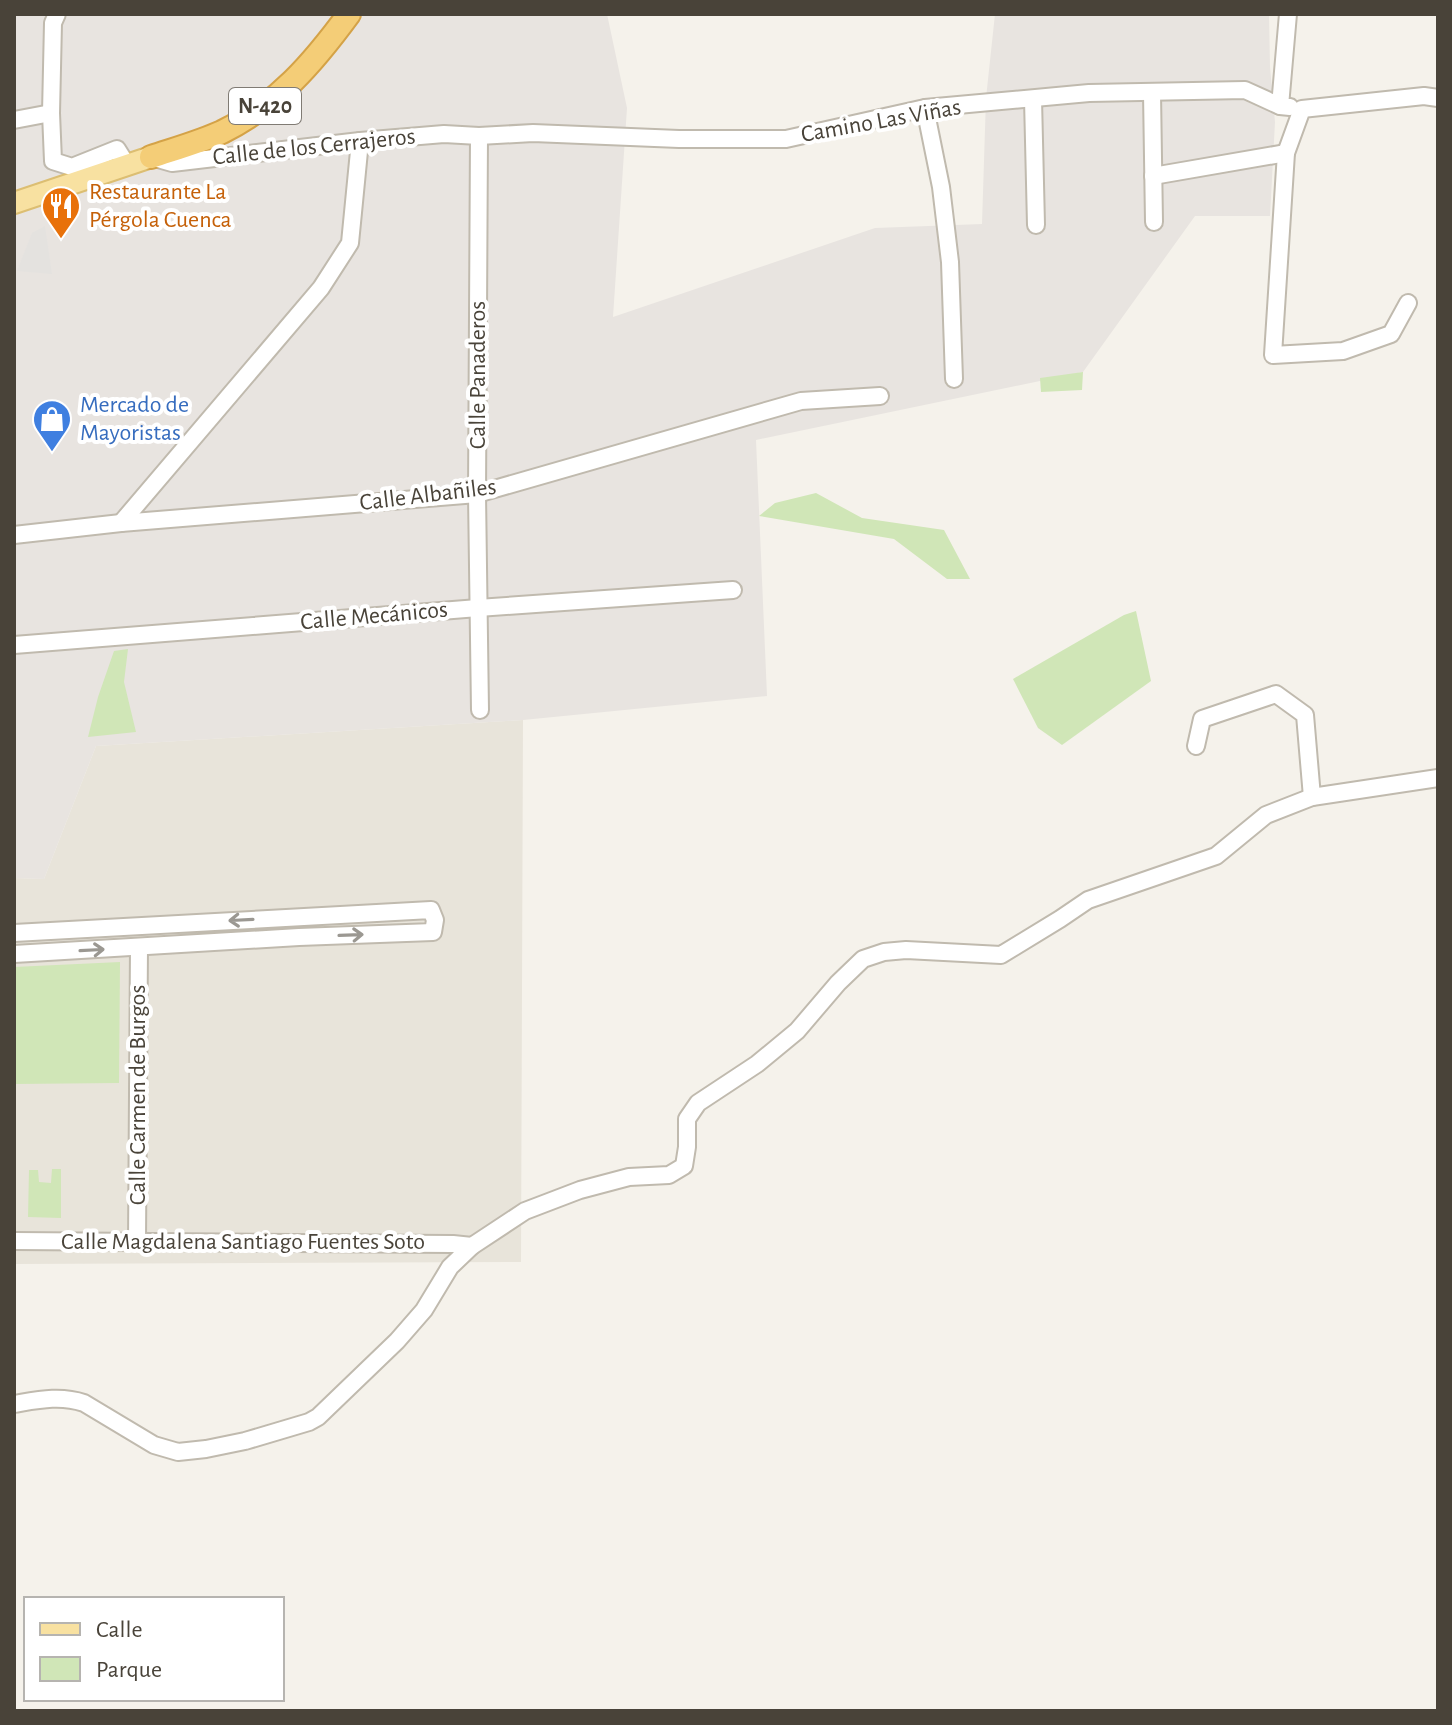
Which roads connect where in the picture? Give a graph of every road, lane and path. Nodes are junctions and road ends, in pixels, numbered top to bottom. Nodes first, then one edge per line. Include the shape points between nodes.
1 (57, 14) edge
2 (349, 14) edge
3 (1288, 14) edge
4 (1152, 93) junction
5 (1438, 98) edge
6 (1033, 99) junction
7 (1280, 106) junction
8 (925, 108) junction
9 (1302, 109) junction
10 (51, 113) junction
11 (14, 120) edge
12 (479, 136) junction
13 (360, 141) junction
14 (1286, 153) junction
15 (151, 157) junction
16 (127, 165) junction
17 (1153, 176) junction
18 (14, 203) edge
19 (1154, 222) dead end
20 (1036, 225) dead end
21 (1408, 303) dead end
22 (954, 379) dead end
23 (880, 396) dead end
24 (477, 494) junction
25 (121, 523) junction
26 (14, 535) edge
27 (733, 590) dead end
28 (478, 608) junction
29 (14, 645) edge
30 (480, 710) dead end
31 (1196, 746) dead end
32 (1438, 778) edge
33 (1312, 797) junction
34 (14, 933) edge
35 (139, 947) junction
36 (14, 954) edge
37 (14, 1241) edge
38 (137, 1242) junction
39 (472, 1246) junction
40 (14, 1404) edge

1 - 10 street
2 - 15 highway, N-420 via 320,53 260,110 221,132
3 - 7 street
4 - 6 street, Camino Las Viñas
4 - 7 street, Camino Las Viñas via 1245,90
4 - 17 street
5 - 9 street, Camino Las Viñas
6 - 8 street, Camino Las Viñas
6 - 20 street
7 - 9 street, Camino Las Viñas
8 - 12 street, Camino Las Viñas via 786,139
8 - 22 street via 950,262
9 - 14 street
10 - 11 street
10 - 16 street via 53,161 72,167 117,149
12 - 13 street, Calle de los Cerrajeros
12 - 24 street, Calle Panaderos
13 - 15 street, Calle de los Cerrajeros via 172,163
13 - 25 street via 350,243 321,288
14 - 17 street
14 - 21 street via 1273,355 1343,351 1391,334
15 - 16 main road, Calle de los Cerrajeros
16 - 18 main road, Calle de los Cerrajeros
17 - 19 street
23 - 24 street, Calle Albañiles via 801,401
24 - 25 street, Calle Albañiles
24 - 28 street, Calle Panaderos
25 - 26 street, Calle Albañiles
27 - 28 street, Calle Mecánicos
28 - 29 street, Calle Mecánicos
28 - 30 street, Calle Panaderos
31 - 33 street via 1202,719 1276,694 1305,715
32 - 33 street
33 - 39 street via 1266,815 1216,856 1088,900 1001,955 906,950 863,959 797,1031 698,1103 687,1119 684,1166 669,1175 629,1177 580,1190 525,1211
35 -> 34 street via 433,932 435,920 431,910
36 -> 35 street
35 - 38 street, Calle Carmen de Burgos
37 - 38 street, Calle Magdalena Santiago Fuentes Soto
38 - 39 street, Calle Magdalena Santiago Fuentes Soto
39 - 40 street via 450,1267 397,1341 318,1417 298,1426 178,1452 154,1445 71,1398

